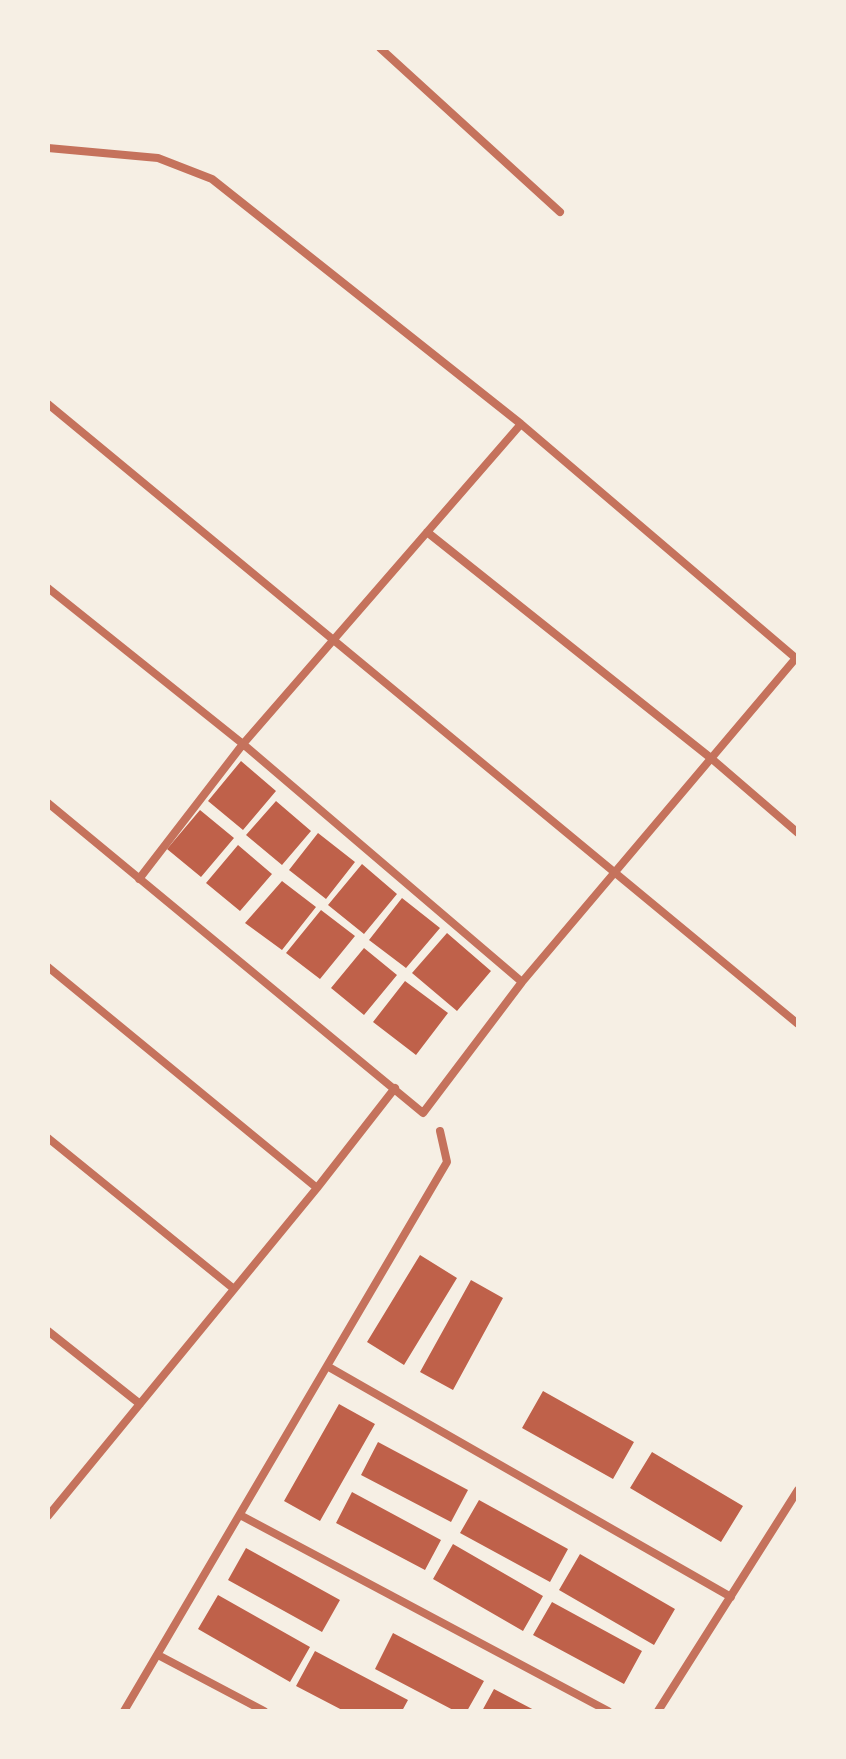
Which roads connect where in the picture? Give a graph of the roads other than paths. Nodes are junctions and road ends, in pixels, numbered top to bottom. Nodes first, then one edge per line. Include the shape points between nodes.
1 (380, 48) edge
2 (48, 148) edge
3 (560, 212) dead end
4 (48, 404) edge
5 (521, 424) junction
6 (427, 532) junction
7 (48, 588) edge
8 (334, 640) junction
9 (797, 659) edge
10 (243, 744) junction
11 (712, 759) junction
12 (48, 803) edge
13 (798, 833) edge
14 (616, 873) junction
15 (139, 879) junction
16 (48, 967) edge
17 (522, 982) junction
18 (798, 1024) edge
19 (395, 1088) junction
20 (440, 1131) dead end
21 (48, 1138) edge
22 (317, 1188) junction
23 (234, 1289) junction
24 (48, 1331) edge
25 (327, 1366) junction
26 (140, 1404) junction
27 (798, 1490) edge
28 (240, 1515) junction
29 (48, 1516) edge
30 (731, 1597) junction
31 (158, 1655) junction
32 (124, 1711) edge
33 (264, 1711) edge
34 (608, 1711) edge
35 (658, 1711) edge

1 - 3 street
2 - 5 street via 158,158 212,179
4 - 8 street
5 - 6 street
5 - 9 street
6 - 8 street
6 - 11 street
7 - 10 street
8 - 10 street
8 - 14 street
9 - 11 street
10 - 15 street
10 - 17 street
11 - 13 street
11 - 14 street
12 - 15 street
14 - 17 street
14 - 18 street
15 - 19 street
16 - 22 street
17 - 19 street via 423,1113
19 - 22 street
20 - 25 street via 447,1162
21 - 23 street
22 - 23 street
23 - 26 street
24 - 26 street
25 - 28 street
25 - 30 street
26 - 29 street
27 - 30 street
28 - 31 street
28 - 34 street
30 - 35 street
31 - 32 street
31 - 33 street

